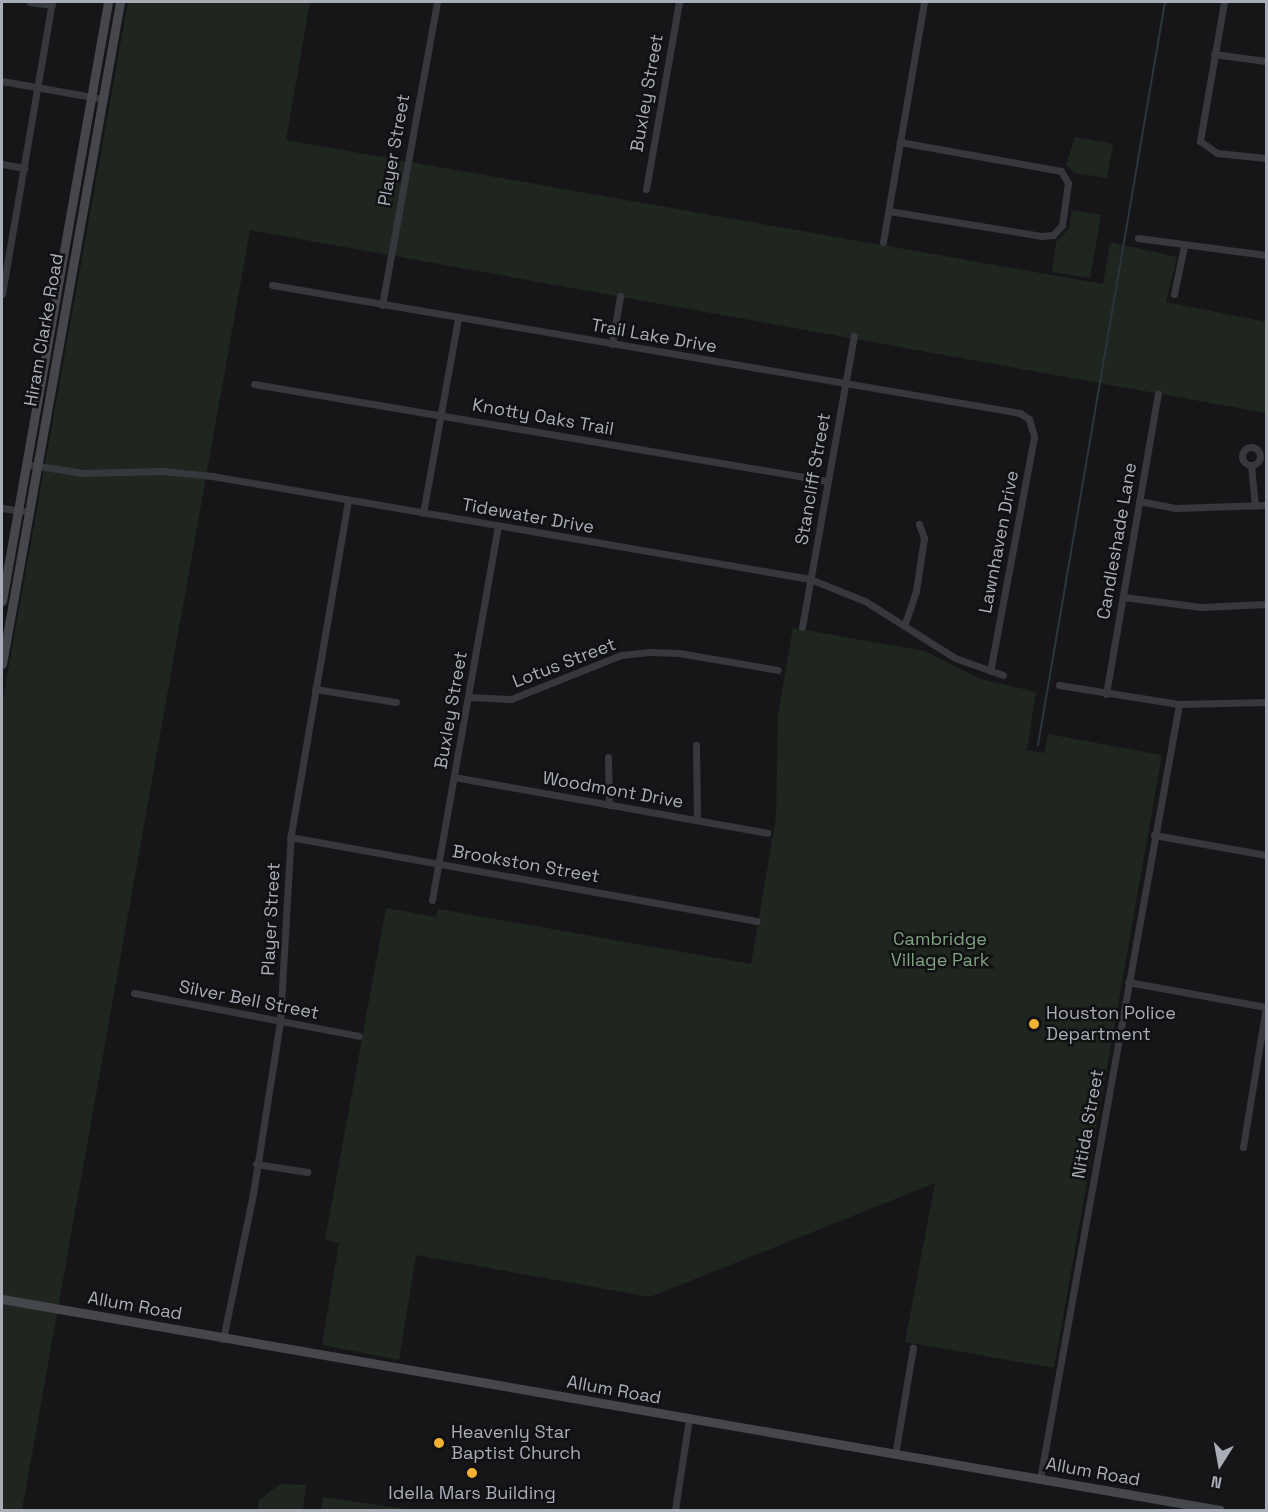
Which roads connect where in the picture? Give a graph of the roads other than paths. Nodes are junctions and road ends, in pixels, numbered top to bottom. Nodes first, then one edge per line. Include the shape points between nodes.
1 (30, 2) edge
2 (108, 2) edge
3 (120, 2) edge
4 (436, 2) edge
5 (679, 2) edge
6 (924, 2) edge
7 (1224, 2) edge
8 (52, 3) edge
9 (1214, 54) junction
10 (1266, 61) edge
11 (2, 81) edge
12 (37, 87) junction
13 (91, 96) junction
14 (103, 99) junction
15 (900, 142) junction
16 (1266, 158) edge
17 (2, 164) edge
18 (25, 168) junction
19 (646, 189) dead end
20 (889, 211) junction
21 (69, 217) junction
22 (81, 218) junction
23 (1138, 238) dead end
24 (883, 242) dead end
25 (1184, 246) junction
26 (5, 251) edge
27 (1266, 255) edge
28 (272, 285) dead end
29 (2, 294) edge
30 (1174, 294) dead end
31 (620, 296) dead end
32 (382, 304) junction
33 (458, 318) junction
34 (854, 336) dead end
35 (47, 342) junction
36 (59, 344) junction
37 (612, 344) junction
38 (846, 383) junction
39 (254, 384) dead end
40 (1158, 393) dead end
41 (440, 415) junction
42 (1029, 419) joint
43 (26, 464) junction
44 (1251, 465) dead end
45 (37, 466) junction
46 (828, 482) junction
47 (348, 501) junction
48 (1139, 501) junction
49 (1266, 505) edge
50 (1255, 506) junction
51 (2, 508) edge
52 (17, 510) junction
53 (28, 512) junction
54 (423, 513) junction
55 (919, 524) dead end
56 (498, 526) junction
57 (810, 579) junction
58 (1123, 597) junction
59 (2, 602) edge
60 (1266, 604) edge
61 (904, 626) junction
62 (802, 627) dead end
63 (4, 640) edge
64 (2, 664) edge
65 (778, 670) dead end
66 (990, 671) junction
67 (1003, 675) dead end
68 (1059, 686) dead end
69 (315, 689) junction
70 (1106, 694) junction
71 (468, 697) junction
72 (396, 702) dead end
73 (1266, 702) edge
74 (1179, 704) junction
75 (696, 745) dead end
76 (608, 757) dead end
77 (454, 777) junction
78 (609, 804) junction
79 (697, 820) junction
80 (767, 833) dead end
81 (1154, 835) junction
82 (290, 837) junction
83 (1266, 855) edge
84 (439, 864) junction
85 (432, 900) dead end
86 (757, 921) dead end
87 (1128, 982) junction
88 (134, 993) dead end
89 (1266, 1007) edge
90 (280, 1022) junction
91 (359, 1036) dead end
92 (1242, 1147) dead end
93 (256, 1164) junction
94 (307, 1172) dead end
95 (2, 1299) edge
96 (223, 1339) junction
97 (913, 1348) dead end
98 (689, 1419) junction
99 (895, 1455) junction
100 (1040, 1479) junction
101 (675, 1510) edge
102 (1220, 1510) edge

1 - 8 street
2 - 13 main road, Hiram Clarke Road
3 - 14 main road, Hiram Clarke Road
4 - 32 street, Player Street
5 - 19 street, Buxley Street
6 - 15 street
7 - 9 street
8 - 12 street
9 - 10 street
9 - 16 street via 1200,141 1217,153
11 - 12 street
12 - 13 street
12 - 18 street
13 - 14 street
13 - 21 main road, Hiram Clarke Road
14 - 22 main road, Hiram Clarke Road
15 - 20 street
15 - 20 street via 1064,173 1068,187 1062,225 1050,236
17 - 18 street
18 - 26 street
20 - 24 street
21 - 22 main road
21 - 35 main road, Hiram Clarke Road
22 - 36 main road, Hiram Clarke Road
23 - 25 street
25 - 27 street
25 - 30 street
26 - 29 street
28 - 32 street, Trail Lake Drive
31 - 37 street
32 - 33 street, Trail Lake Drive
33 - 37 street, Trail Lake Drive
33 - 41 street
34 - 38 street, Stancliff Street
35 - 36 main road
35 - 43 main road, Hiram Clarke Road
36 - 45 main road, Hiram Clarke Road
37 - 38 street, Trail Lake Drive
38 - 42 street, Trail Lake Drive via 1020,414
38 - 46 street, Stancliff Street
39 - 41 street, Knotty Oaks Trail
40 - 48 street, Candleshade Lane
41 - 46 street, Knotty Oaks Trail
41 - 54 street
42 - 66 street, Lawnhaven Drive via 1034,437
43 - 45 street, Tidewater Drive
43 - 52 main road, Hiram Clarke Road
44 - 50 street
45 - 47 street, Tidewater Drive via 82,473 163,471 212,476
45 - 53 main road, Hiram Clarke Road
46 - 57 street, Stancliff Street
47 - 54 street, Tidewater Drive
47 - 69 street, Player Street
48 - 50 street via 1175,508
48 - 58 street, Candleshade Lane
49 - 50 street
51 - 52 street
52 - 53 street
52 - 59 main road, Hiram Clarke Road
53 - 63 main road, Hiram Clarke Road
54 - 56 street, Tidewater Drive
55 - 61 street via 924,538 916,591
56 - 57 street, Tidewater Drive
56 - 71 street, Buxley Street
57 - 61 street, Tidewater Drive via 865,602
57 - 62 street, Stancliff Street
58 - 60 street via 1202,607
58 - 70 street, Candleshade Lane
61 - 66 street, Tidewater Drive via 955,657
63 - 64 main road, Hiram Clarke Road
65 - 71 street, Lotus Street via 651,652 621,655 511,699
66 - 67 street, Tidewater Drive
68 - 70 street
69 - 72 street
69 - 82 street, Player Street
70 - 74 street
71 - 77 street, Buxley Street
73 - 74 street
74 - 81 street, Nitida Street
75 - 79 street
76 - 78 street
77 - 78 street, Woodmont Drive
77 - 84 street, Buxley Street
78 - 79 street, Woodmont Drive
79 - 80 street, Woodmont Drive
81 - 83 street
81 - 87 street, Nitida Street
82 - 84 street, Brookston Street
82 - 90 street, Player Street
84 - 85 street, Buxley Street
84 - 86 street, Brookston Street
87 - 89 street
87 - 100 street, Nitida Street
88 - 90 street, Silver Bell Street
89 - 92 street
90 - 91 street, Silver Bell Street
90 - 93 street, Player Street
93 - 94 street
93 - 96 street, Player Street
95 - 96 main road, Allum Road
96 - 98 main road, Allum Road
97 - 99 street
98 - 99 main road, Allum Road
98 - 101 street
99 - 100 main road, Allum Road
100 - 102 main road, Allum Road

